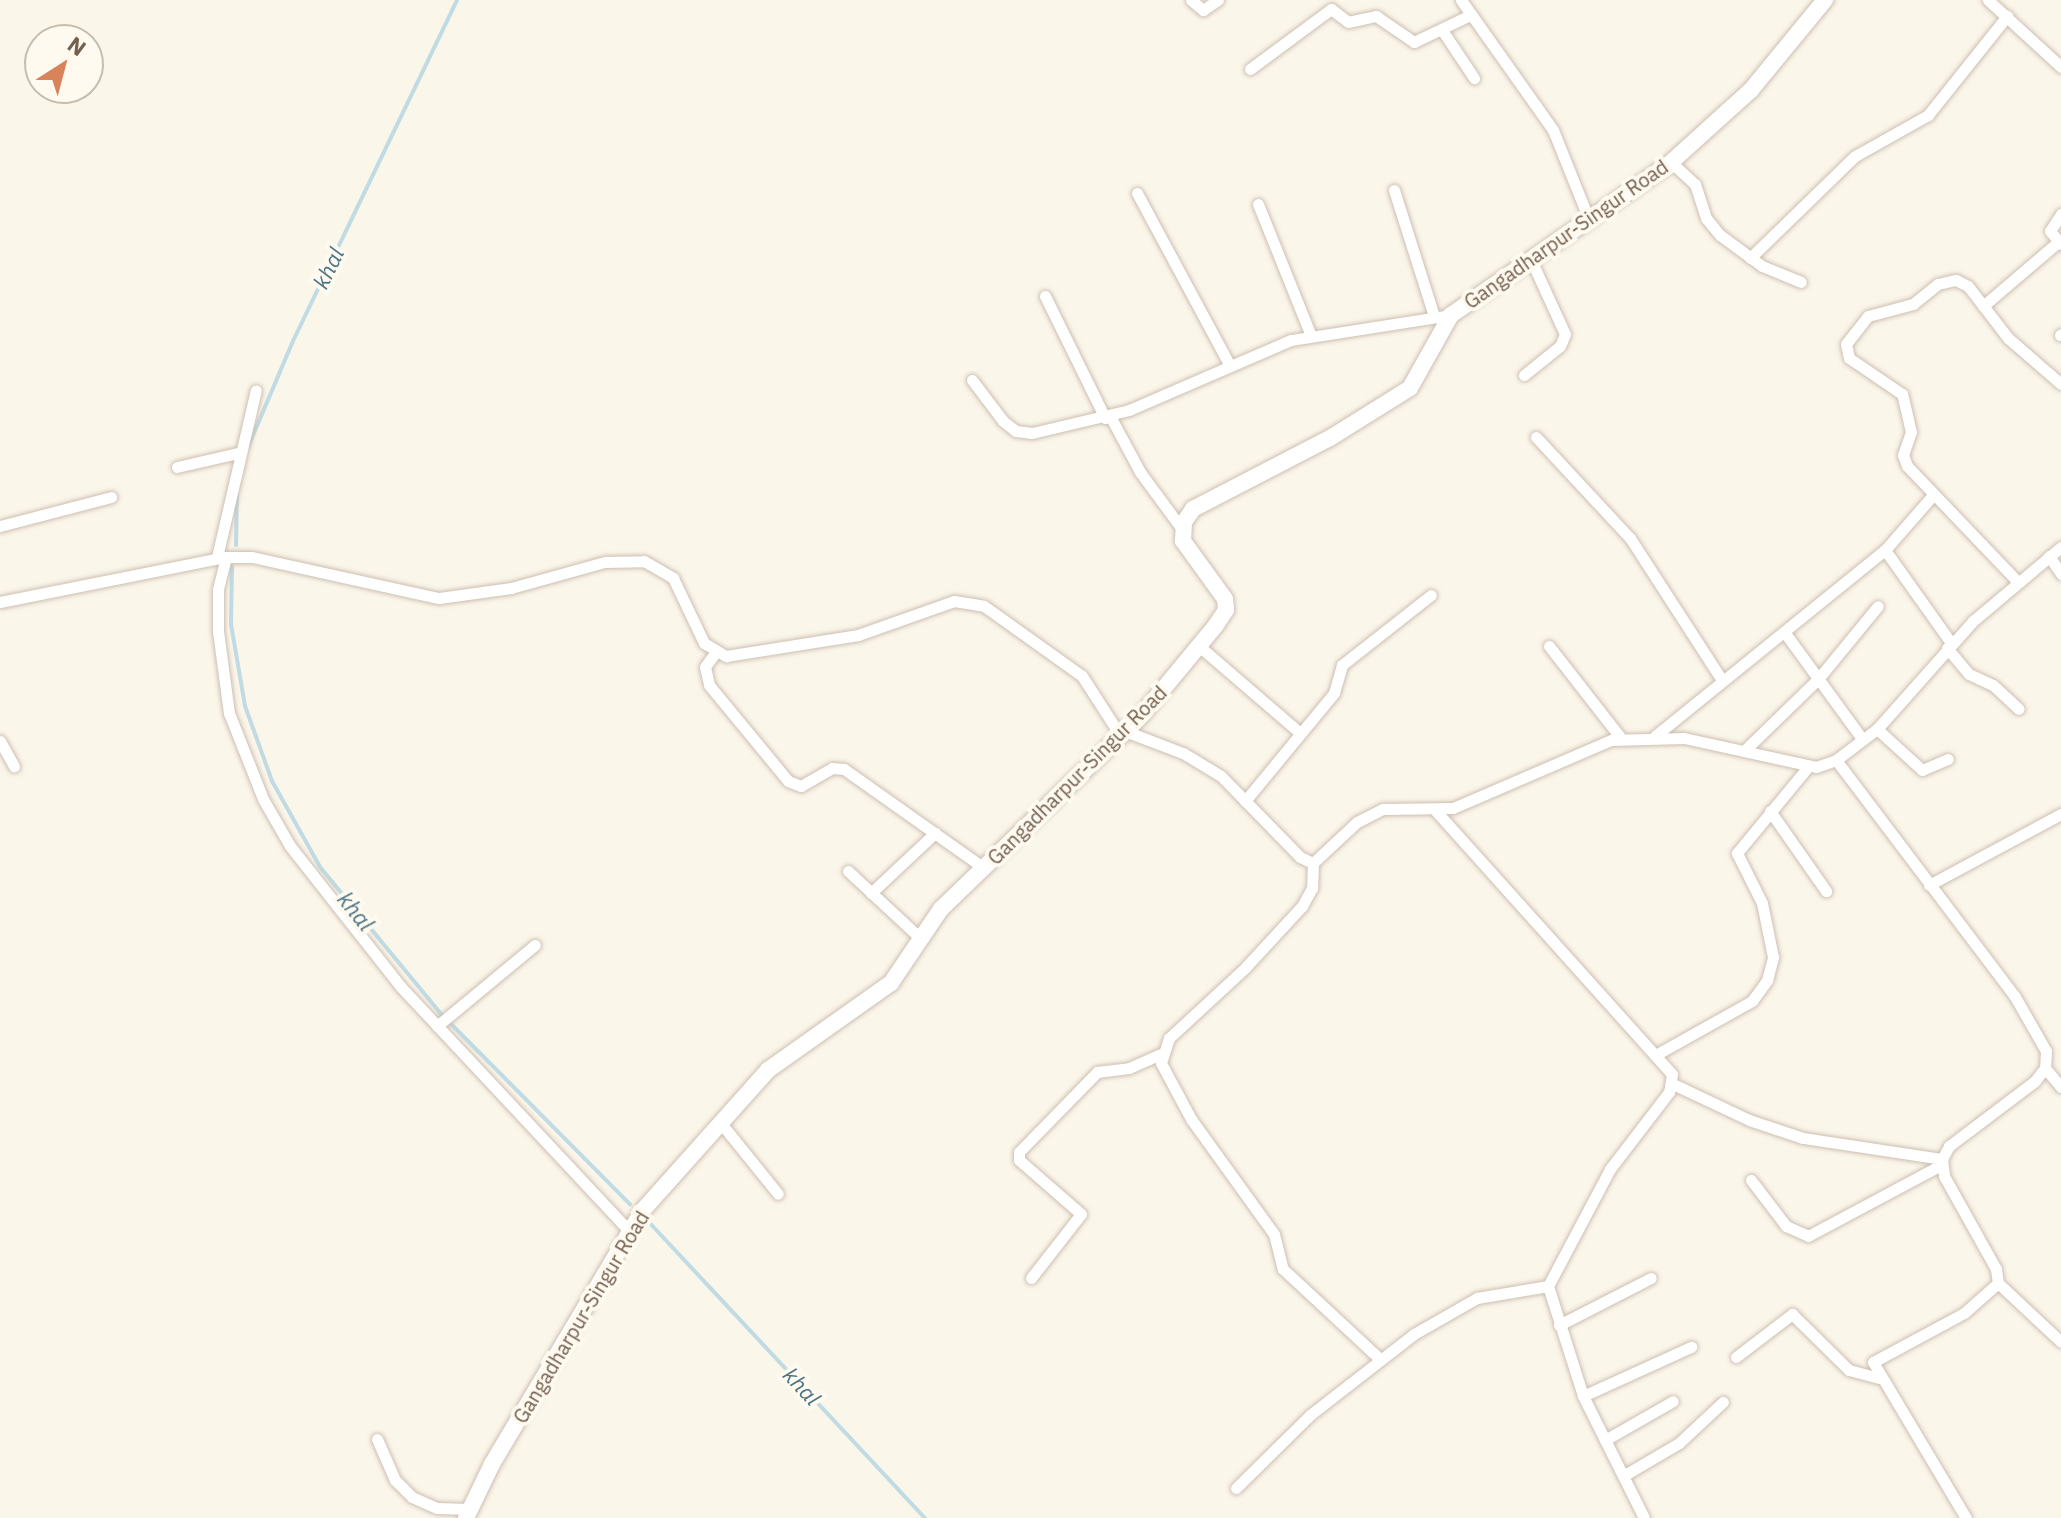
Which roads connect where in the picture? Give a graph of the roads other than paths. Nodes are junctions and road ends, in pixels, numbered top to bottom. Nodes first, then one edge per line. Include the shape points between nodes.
1 (1191, 0) edge
2 (1218, 0) edge
3 (1461, 0) edge
4 (1825, 0) edge
5 (1988, 0) edge
6 (1470, 15) junction
7 (2007, 16) junction
8 (1442, 30) junction
9 (2061, 67) edge
10 (1250, 69) dead end
11 (1474, 78) dead end
12 (1671, 162) junction
13 (1394, 190) dead end
14 (1137, 193) dead end
15 (1258, 204) dead end
16 (2061, 214) edge
17 (1588, 217) junction
18 (2060, 243) edge
19 (1750, 258) junction
20 (1532, 262) junction
21 (1801, 282) dead end
22 (1045, 296) dead end
23 (1983, 306) junction
24 (1443, 316) junction
25 (1311, 336) junction
26 (1229, 364) junction
27 (1524, 375) dead end
28 (972, 380) dead end
29 (2061, 384) edge
30 (256, 390) dead end
31 (1107, 417) junction
32 (1536, 437) dead end
33 (238, 453) junction
34 (177, 467) dead end
35 (1933, 495) junction
36 (111, 497) dead end
37 (0, 526) edge
38 (1182, 529) junction
39 (2061, 547) edge
40 (1885, 550) junction
41 (2049, 556) junction
42 (221, 557) junction
43 (2061, 574) edge
44 (2017, 581) junction
45 (1431, 595) dead end
46 (0, 602) edge
47 (1878, 606) dead end
48 (1785, 633) junction
49 (1199, 646) junction
50 (1549, 646) dead end
51 (1949, 646) junction
52 (715, 653) junction
53 (1818, 679) junction
54 (1722, 680) junction
55 (2019, 709) dead end
56 (1877, 729) junction
57 (1299, 732) junction
58 (1123, 733) junction
59 (1655, 736) junction
60 (1621, 738) junction
61 (1863, 740) junction
62 (0, 741) edge
63 (1747, 748) junction
64 (1948, 759) dead end
65 (1836, 760) junction
66 (14, 766) dead end
67 (1808, 767) junction
68 (1245, 801) junction
69 (1435, 810) junction
70 (1770, 811) junction
71 (2061, 814) edge
72 (935, 833) junction
73 (1313, 863) junction
74 (984, 868) junction
75 (848, 871) dead end
76 (1929, 885) junction
77 (1826, 891) dead end
78 (871, 893) junction
79 (919, 937) junction
80 (535, 945) dead end
81 (437, 1026) junction
82 (1659, 1053) junction
83 (1160, 1054) junction
84 (2061, 1055) edge
85 (2046, 1065) junction
86 (1673, 1084) junction
87 (2061, 1087) edge
88 (720, 1122) junction
89 (1942, 1162) junction
90 (1751, 1180) dead end
91 (778, 1194) dead end
92 (628, 1230) junction
93 (1031, 1278) dead end
94 (1651, 1278) dead end
95 (1998, 1283) junction
96 (1548, 1286) junction
97 (1559, 1325) junction
98 (2061, 1342) edge
99 (1691, 1347) dead end
100 (1736, 1357) dead end
101 (1380, 1359) junction
102 (1879, 1378) junction
103 (1583, 1396) junction
104 (1673, 1401) dead end
105 (1723, 1402) dead end
106 (377, 1439) dead end
107 (1605, 1440) junction
108 (1623, 1476) junction
109 (1236, 1488) dead end
110 (468, 1514) edge
111 (1639, 1516) edge
112 (1966, 1518) edge

1 - 2 street via 1203,10
3 - 6 street
4 - 12 street, Gangadharpur-Singur Road via 1751,90
5 - 7 street
6 - 8 street
6 - 17 street via 1553,130
7 - 9 street
7 - 19 street via 1928,115 1851,159
8 - 10 street via 1414,42 1376,16 1348,22 1331,9
8 - 11 street
12 - 17 street, Gangadharpur-Singur Road via 1626,197
12 - 19 street via 1695,184 1711,226
13 - 24 street
14 - 26 street
15 - 25 street
16 - 18 street via 2050,231
17 - 20 street, Gangadharpur-Singur Road
18 - 23 street
19 - 21 street
20 - 24 street, Gangadharpur-Singur Road
20 - 27 street via 1563,320 1565,334 1560,346
22 - 31 street
23 - 29 street via 2008,338
23 - 35 street via 1962,282 1944,281 1913,304 1868,316 1846,344 1849,358 1902,394 1911,432 1903,459
24 - 25 street
24 - 38 street, Gangadharpur-Singur Road via 1425,368 1398,397 1193,509
25 - 26 street
26 - 31 street
28 - 31 street via 1003,421 1023,433
30 - 33 street
31 - 38 street
32 - 54 street via 1623,528
33 - 34 street
33 - 42 street
35 - 40 street
35 - 44 street
36 - 37 street
38 - 49 street, Gangadharpur-Singur Road via 1185,551 1226,605
39 - 41 street
40 - 48 street
40 - 51 street
41 - 43 street
41 - 44 street
42 - 46 street
42 - 52 street via 252,557 439,598 511,588 605,562 644,561 673,578 704,643
42 - 81 street via 220,671 229,713 263,799 332,906
44 - 51 street
45 - 57 street via 1342,665 1334,693
47 - 53 street
48 - 53 street
48 - 54 street
49 - 57 street
49 - 58 street, Gangadharpur-Singur Road
50 - 60 street
51 - 55 street via 1969,674 1993,685
51 - 56 street
52 - 58 street via 858,635 954,601 968,602 1001,616 1068,662
52 - 72 street via 705,667 709,685 788,781 801,786 832,768 844,769
53 - 61 street
53 - 63 street
54 - 59 street
56 - 61 street
56 - 64 street via 1916,767 1928,770
57 - 68 street
58 - 68 street via 1203,764
58 - 74 street, Gangadharpur-Singur Road
59 - 60 street
59 - 63 street
60 - 69 street via 1585,747 1453,808
61 - 65 street
62 - 66 street
63 - 67 street
65 - 67 street
65 - 76 street
67 - 70 street
68 - 73 street
69 - 73 street via 1383,809 1357,822
69 - 82 street
70 - 77 street
70 - 82 street via 1737,858 1762,903 1773,957 1767,980 1752,1001
71 - 76 street
72 - 74 street
72 - 78 street
73 - 83 street via 1312,888 1302,906 1169,1038
74 - 79 street, Gangadharpur-Singur Road
75 - 78 street
76 - 85 street via 2014,995 2041,1039
78 - 79 street
79 - 88 street, Gangadharpur-Singur Road via 891,983 777,1062
80 - 81 street
81 - 92 street
82 - 86 street
83 - 93 street via 1129,1068 1097,1072 1019,1152 1019,1160 1081,1214
83 - 101 street via 1191,1119 1274,1234 1283,1269
84 - 85 street
85 - 87 street
85 - 89 street via 1949,1146
86 - 89 street via 1749,1120 1803,1138
86 - 96 street via 1610,1169
88 - 91 street
88 - 92 street, Gangadharpur-Singur Road
89 - 90 street via 1808,1236 1786,1226
89 - 95 street via 1996,1269
92 - 110 street, Gangadharpur-Singur Road
94 - 97 street
95 - 98 street
95 - 102 street via 1964,1313 1877,1357 1873,1365
96 - 97 street
96 - 101 street via 1463,1304
97 - 103 street
99 - 103 street
100 - 102 street via 1789,1314 1849,1370
101 - 109 street via 1310,1415
102 - 112 street
103 - 107 street
104 - 107 street
105 - 108 street via 1679,1443
106 - 110 street via 395,1480 412,1497
107 - 108 street
108 - 111 street

